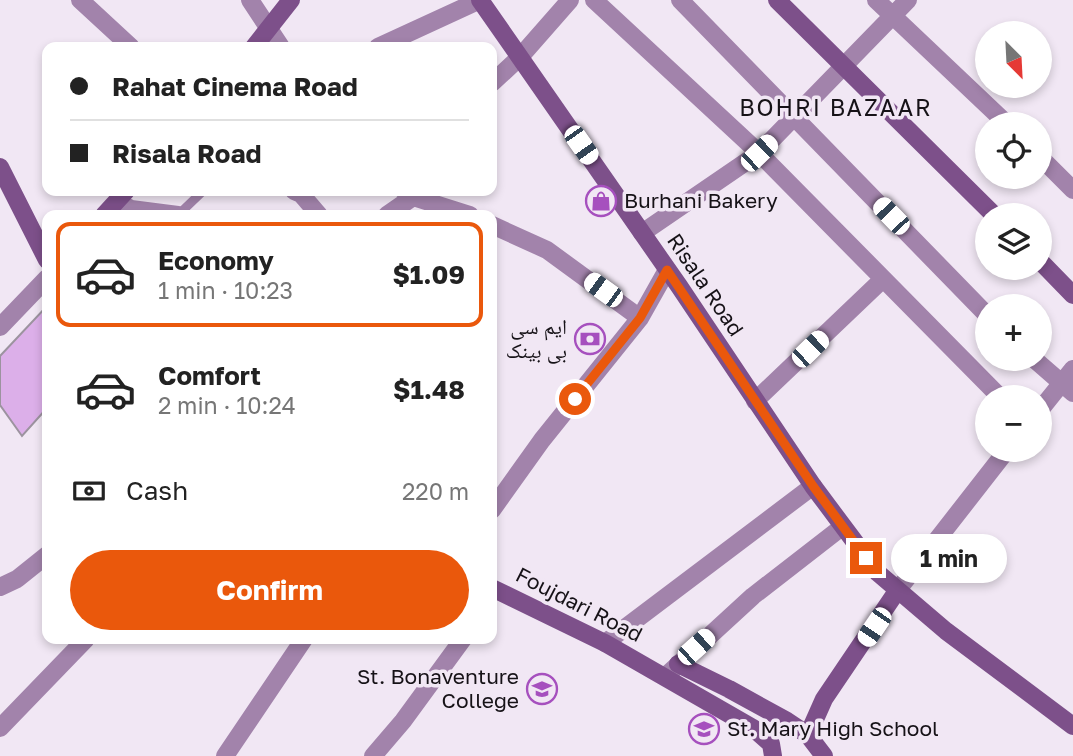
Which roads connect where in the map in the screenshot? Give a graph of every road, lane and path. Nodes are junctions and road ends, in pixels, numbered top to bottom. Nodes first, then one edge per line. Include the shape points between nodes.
1 (80, 0) edge
2 (250, 0) edge
3 (291, 0) edge
4 (480, 0) edge
5 (570, 0) edge
6 (594, 0) edge
7 (680, 0) edge
8 (777, 0) edge
9 (876, 0) edge
10 (908, 0) edge
11 (893, 16) junction
12 (269, 30) junction
13 (126, 42) edge
14 (258, 42) edge
15 (277, 42) edge
16 (389, 42) edge
17 (520, 57) junction
18 (844, 65) junction
19 (497, 78) edge
20 (994, 112) edge
21 (795, 118) junction
22 (759, 153) junction
23 (1052, 169) edge
24 (2, 177) edge
25 (1073, 190) edge
26 (121, 196) edge
27 (198, 196) edge
28 (303, 196) edge
29 (406, 196) edge
30 (417, 196) edge
31 (982, 203) edge
32 (108, 210) edge
33 (139, 210) edge
34 (183, 210) edge
35 (315, 210) edge
36 (392, 210) edge
37 (456, 210) edge
38 (497, 227) edge
39 (642, 233) junction
40 (42, 251) edge
41 (667, 270) junction
42 (1052, 273) edge
43 (883, 279) junction
44 (42, 283) edge
45 (1073, 295) edge
46 (975, 303) edge
47 (640, 318) junction
48 (0, 327) edge
49 (1052, 371) edge
50 (1069, 382) edge
51 (988, 385) edge
52 (1052, 398) edge
53 (755, 401) junction
54 (998, 462) edge
55 (813, 486) junction
56 (497, 503) edge
57 (842, 527) junction
58 (42, 559) edge
59 (0, 587) edge
60 (897, 591) junction
61 (497, 594) edge
62 (605, 643) junction
63 (81, 644) edge
64 (301, 644) edge
65 (459, 644) edge
66 (671, 670) junction
67 (1073, 726) edge
68 (0, 728) edge
69 (808, 735) junction
70 (225, 756) edge
71 (373, 756) edge
72 (773, 756) edge
73 (824, 756) edge

1 - 13 street
2 - 12 street
3 - 12 street
4 - 16 street
4 - 17 street, Risala Road
5 - 17 street
6 - 22 street
7 - 21 street
8 - 18 street
9 - 11 street
10 - 11 street
11 - 18 street
11 - 20 street
12 - 14 street
12 - 15 street
17 - 19 street
17 - 39 street, Risala Road
18 - 21 street
18 - 31 street
21 - 22 street
21 - 46 street
22 - 39 street
22 - 43 street
23 - 25 street
24 - 40 street
26 - 32 street
26 - 33 street via 131,209
27 - 34 lane
28 - 35 street
29 - 36 street
30 - 37 street
38 - 47 street via 547,250
39 - 41 street, Risala Road
41 - 47 street
41 - 53 street, Risala Road
42 - 45 street
43 - 51 street
43 - 53 street
44 - 48 street
47 - 56 street
49 - 50 street
50 - 52 street
53 - 55 street, Risala Road
54 - 60 street
55 - 57 street, Risala Road
55 - 62 street
57 - 60 street, Risala Road
57 - 66 street via 753,596
58 - 59 street
60 - 67 street, Risala Road
60 - 69 street via 824,699
61 - 62 street, Foujdari Road
62 - 66 street, Foujdari Road
63 - 68 street
64 - 70 street
65 - 71 street
66 - 69 street via 729,689
66 - 72 street, Foujdari Road via 753,728 771,744
69 - 73 street

